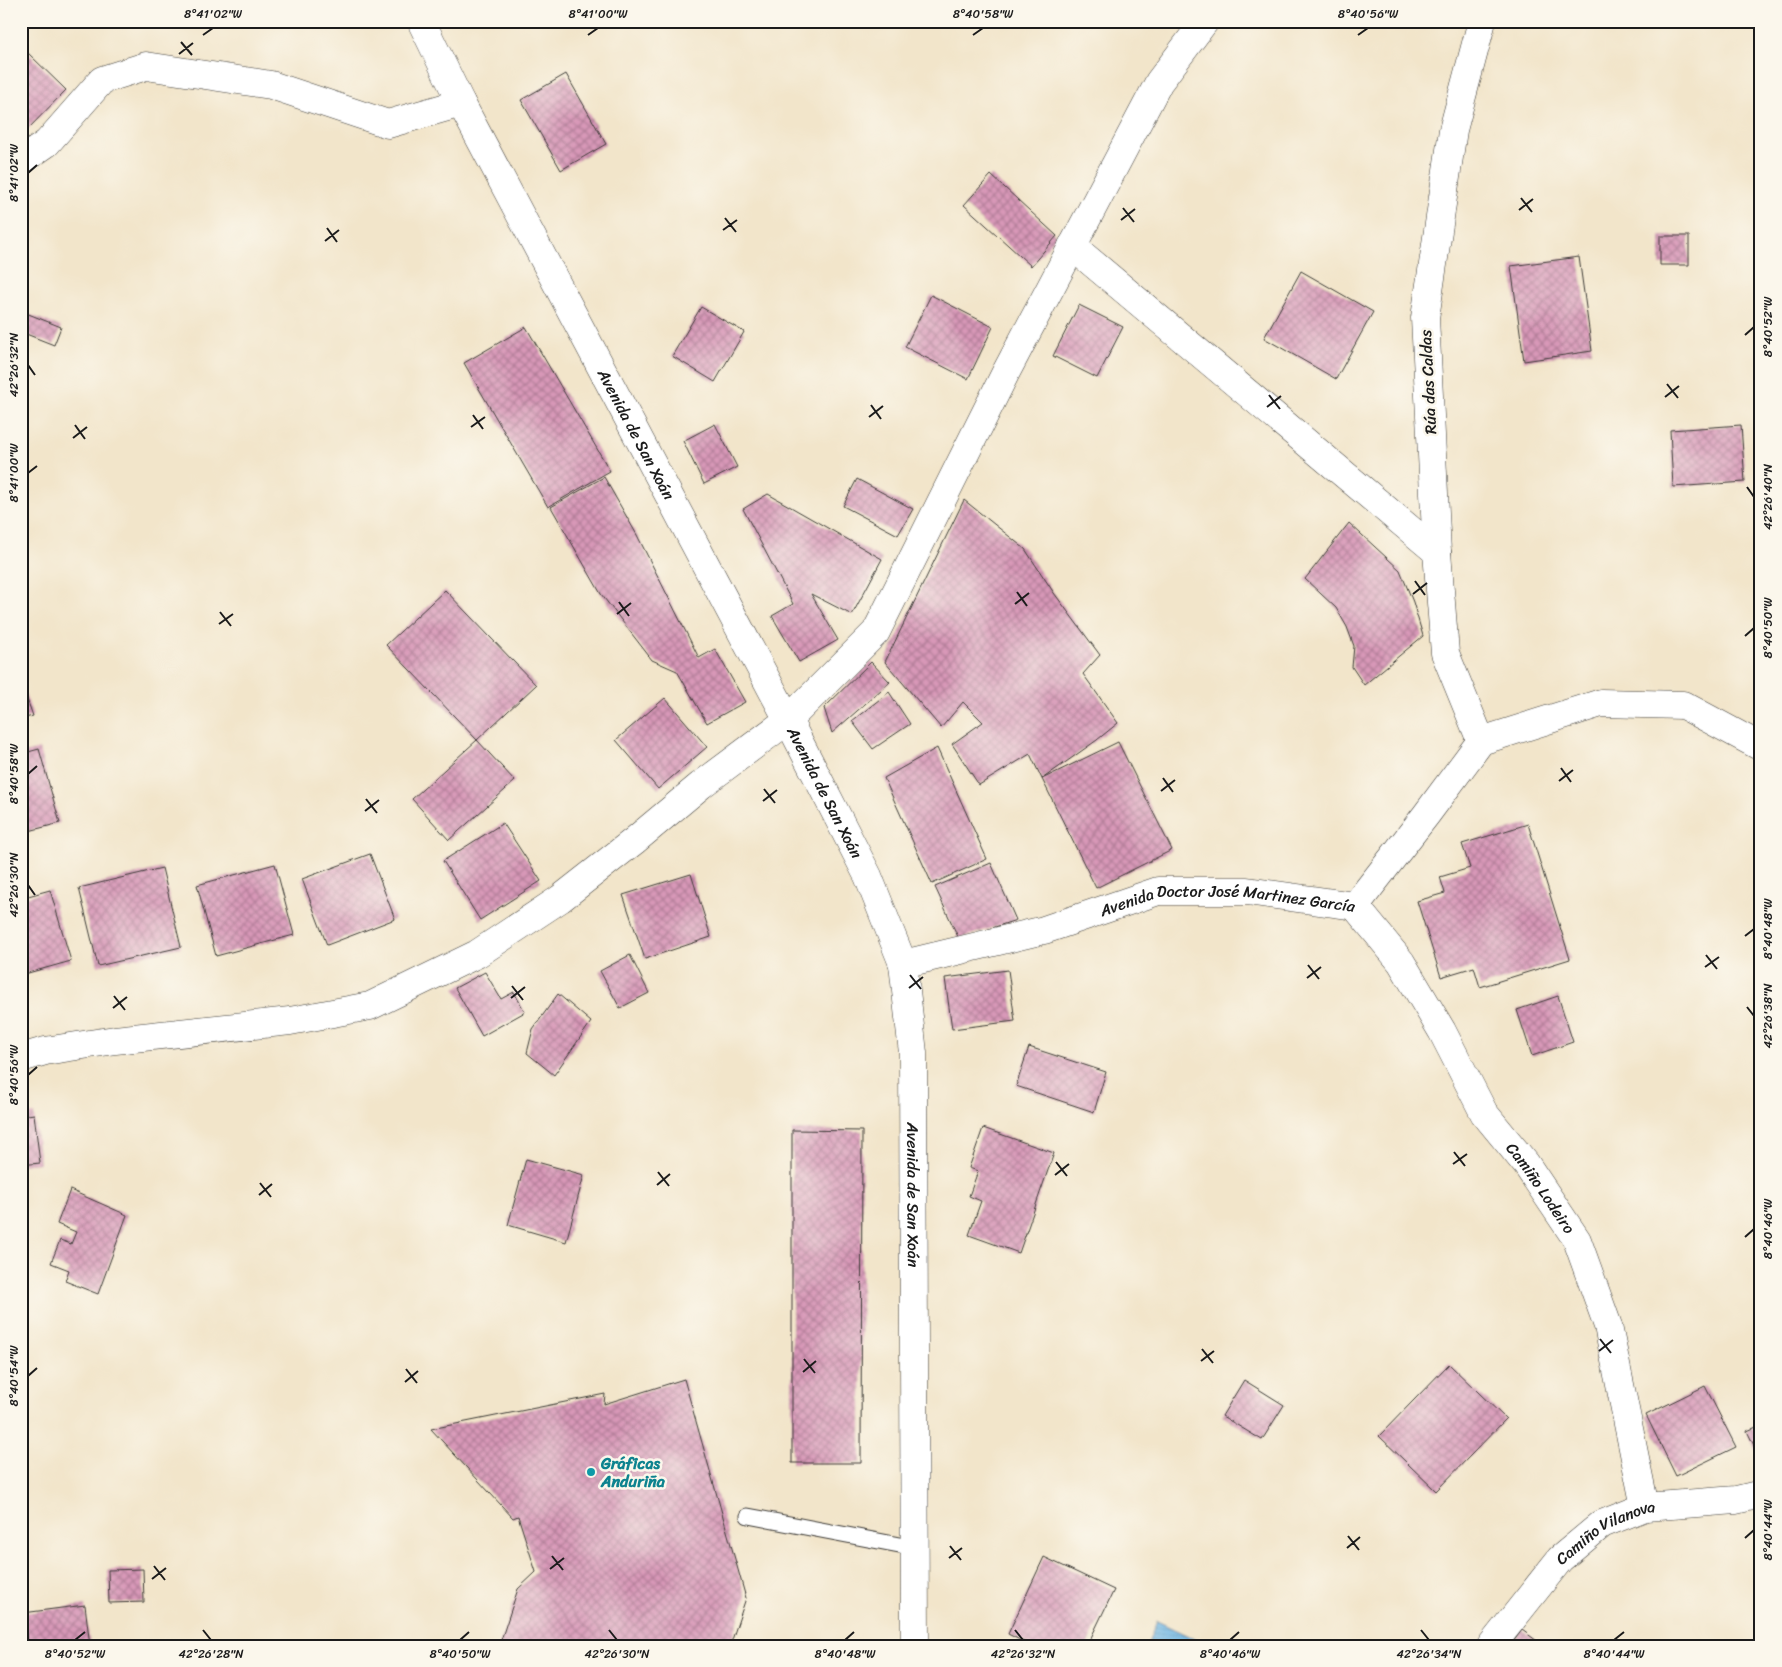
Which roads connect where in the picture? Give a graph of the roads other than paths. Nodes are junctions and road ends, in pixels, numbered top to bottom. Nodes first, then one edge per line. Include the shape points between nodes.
1 (421, 21) edge
2 (1205, 21) edge
3 (1482, 21) edge
4 (461, 103) junction
5 (21, 161) edge
6 (1072, 246) junction
7 (1436, 552) junction
8 (788, 720) junction
9 (1481, 741) junction
10 (1761, 746) edge
11 (1355, 906) junction
12 (903, 964) junction
13 (21, 1058) edge
14 (1761, 1494) edge
15 (1645, 1507) junction
16 (748, 1516) dead end
17 (914, 1548) junction
18 (915, 1646) edge
19 (1491, 1646) edge

1 - 4 street, Avenida de San Xoán
2 - 6 street via 1159,82
3 - 7 street, Rúa das Caldas via 1452,134 1425,318
4 - 5 street via 388,124 271,85 146,66 102,80 47,143
4 - 8 street, Avenida de San Xoán
6 - 7 street
6 - 8 street via 876,632
7 - 9 street, Rúa das Caldas via 1445,653
8 - 12 street, Avenida de San Xoán via 868,876
8 - 13 street via 701,784 634,842 560,899 477,954 370,1006 290,1021 115,1040 44,1051
9 - 10 street via 1601,703 1683,705
9 - 11 street, Avenida Doctor José Martinez García
11 - 12 street, Avenida Doctor José Martinez García via 1247,891 1158,891 1044,930
11 - 15 street, Camiño Lodeiro via 1401,962 1442,1031 1484,1113 1526,1164 1577,1240 1608,1326
12 - 17 street, Avenida de San Xoán via 913,1053
14 - 15 street, Camiño Vilanova via 1736,1500
15 - 19 street, Camiño Vilanova via 1602,1524 1560,1559
16 - 17 lane
17 - 18 street, Avenida de San Xoán

